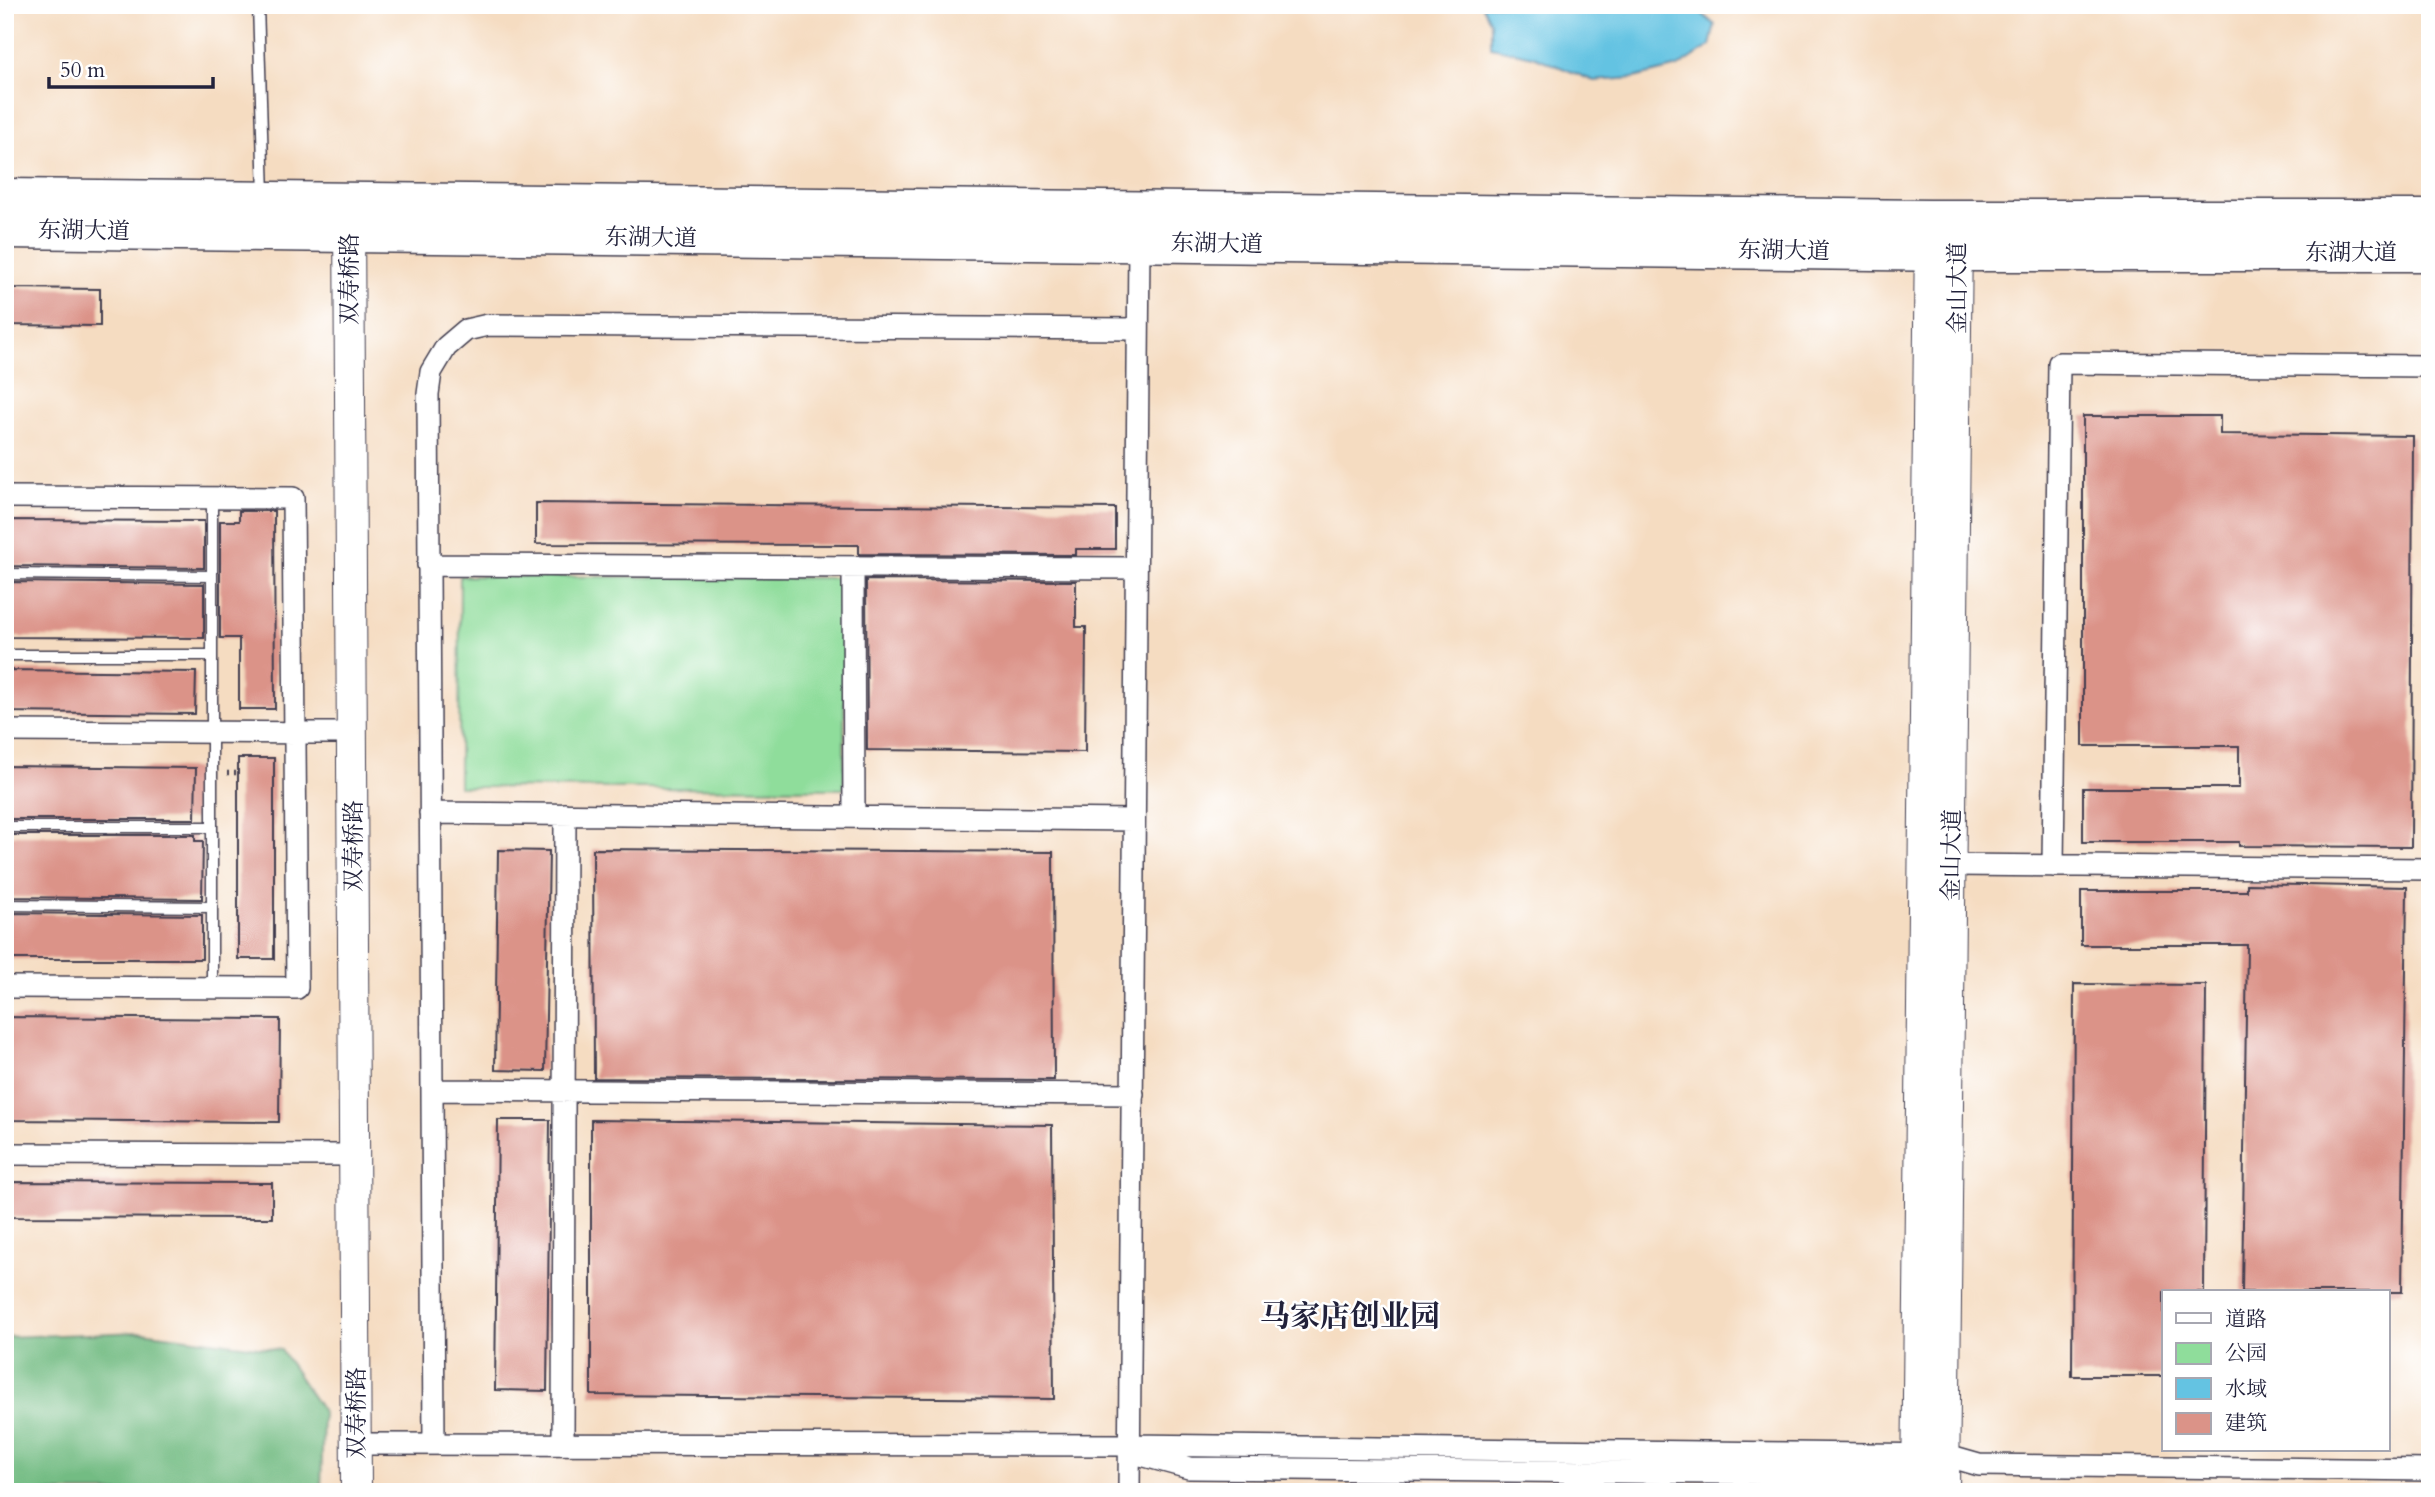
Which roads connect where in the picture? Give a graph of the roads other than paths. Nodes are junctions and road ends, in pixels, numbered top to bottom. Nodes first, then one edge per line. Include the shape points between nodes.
1 (258, 5) edge
2 (5, 198) edge
3 (265, 201) junction
4 (349, 217) junction
5 (2430, 219) edge
6 (5, 229) edge
7 (1944, 235) junction
8 (1139, 243) junction
9 (2430, 252) edge
10 (1138, 329) junction
11 (2430, 366) edge
12 (5, 497) edge
13 (212, 498) junction
14 (428, 565) junction
15 (853, 567) junction
16 (1136, 568) junction
17 (5, 574) edge
18 (212, 576) junction
19 (5, 656) edge
20 (212, 656) junction
21 (5, 731) edge
22 (212, 732) junction
23 (294, 733) junction
24 (352, 733) junction
25 (430, 813) junction
26 (565, 814) junction
27 (854, 817) junction
28 (1135, 820) junction
29 (5, 827) edge
30 (212, 827) junction
31 (1951, 865) junction
32 (2053, 866) junction
33 (2430, 869) edge
34 (5, 905) edge
35 (212, 907) junction
36 (5, 987) edge
37 (212, 988) junction
38 (432, 1090) junction
39 (564, 1091) junction
40 (1133, 1094) junction
41 (5, 1154) edge
42 (355, 1156) junction
43 (356, 1444) junction
44 (434, 1444) junction
45 (562, 1444) junction
46 (1130, 1449) junction
47 (2430, 1469) edge
48 (1826, 1473) edge
49 (1931, 1474) edge
50 (356, 1492) edge
51 (1129, 1492) edge

1 - 3 lane
2 - 3 highway, 东湖大道
3 - 4 highway, 东湖大道
4 - 6 highway, 东湖大道
4 - 7 highway, 东湖大道
4 - 8 highway, 东湖大道
4 - 24 street, 双寿桥路
5 - 7 highway, 东湖大道
7 - 8 highway, 东湖大道
7 - 9 highway, 东湖大道
7 - 31 street, 金山大道
7 - 49 street, 金山大道
8 - 10 street
10 - 14 street via 488,325 466,330 446,347 431,372
10 - 16 street
11 - 32 street via 2059,362
12 - 13 street
13 - 18 lane
13 - 23 street via 293,498
14 - 15 street
14 - 25 street
15 - 16 street
15 - 27 street
16 - 28 street
17 - 18 lane
18 - 20 lane
19 - 20 lane
20 - 22 lane
21 - 22 street
22 - 23 street
22 - 30 lane
23 - 24 street
23 - 37 street via 297,988
24 - 42 street, 双寿桥路
25 - 26 street
25 - 38 street
26 - 27 street
26 - 39 street
27 - 28 street
28 - 40 street
29 - 30 lane
30 - 35 lane
31 - 32 street
31 - 49 street, 金山大道
32 - 33 street
34 - 35 lane
35 - 37 lane
36 - 37 street
38 - 39 street
38 - 44 street
39 - 40 street
39 - 45 street
40 - 46 street
41 - 42 street
42 - 43 street, 双寿桥路
43 - 44 street
43 - 50 street, 双寿桥路
44 - 45 street
45 - 46 street
46 - 48 street
46 - 51 street
47 - 49 street via 1979,1465
48 - 49 street

